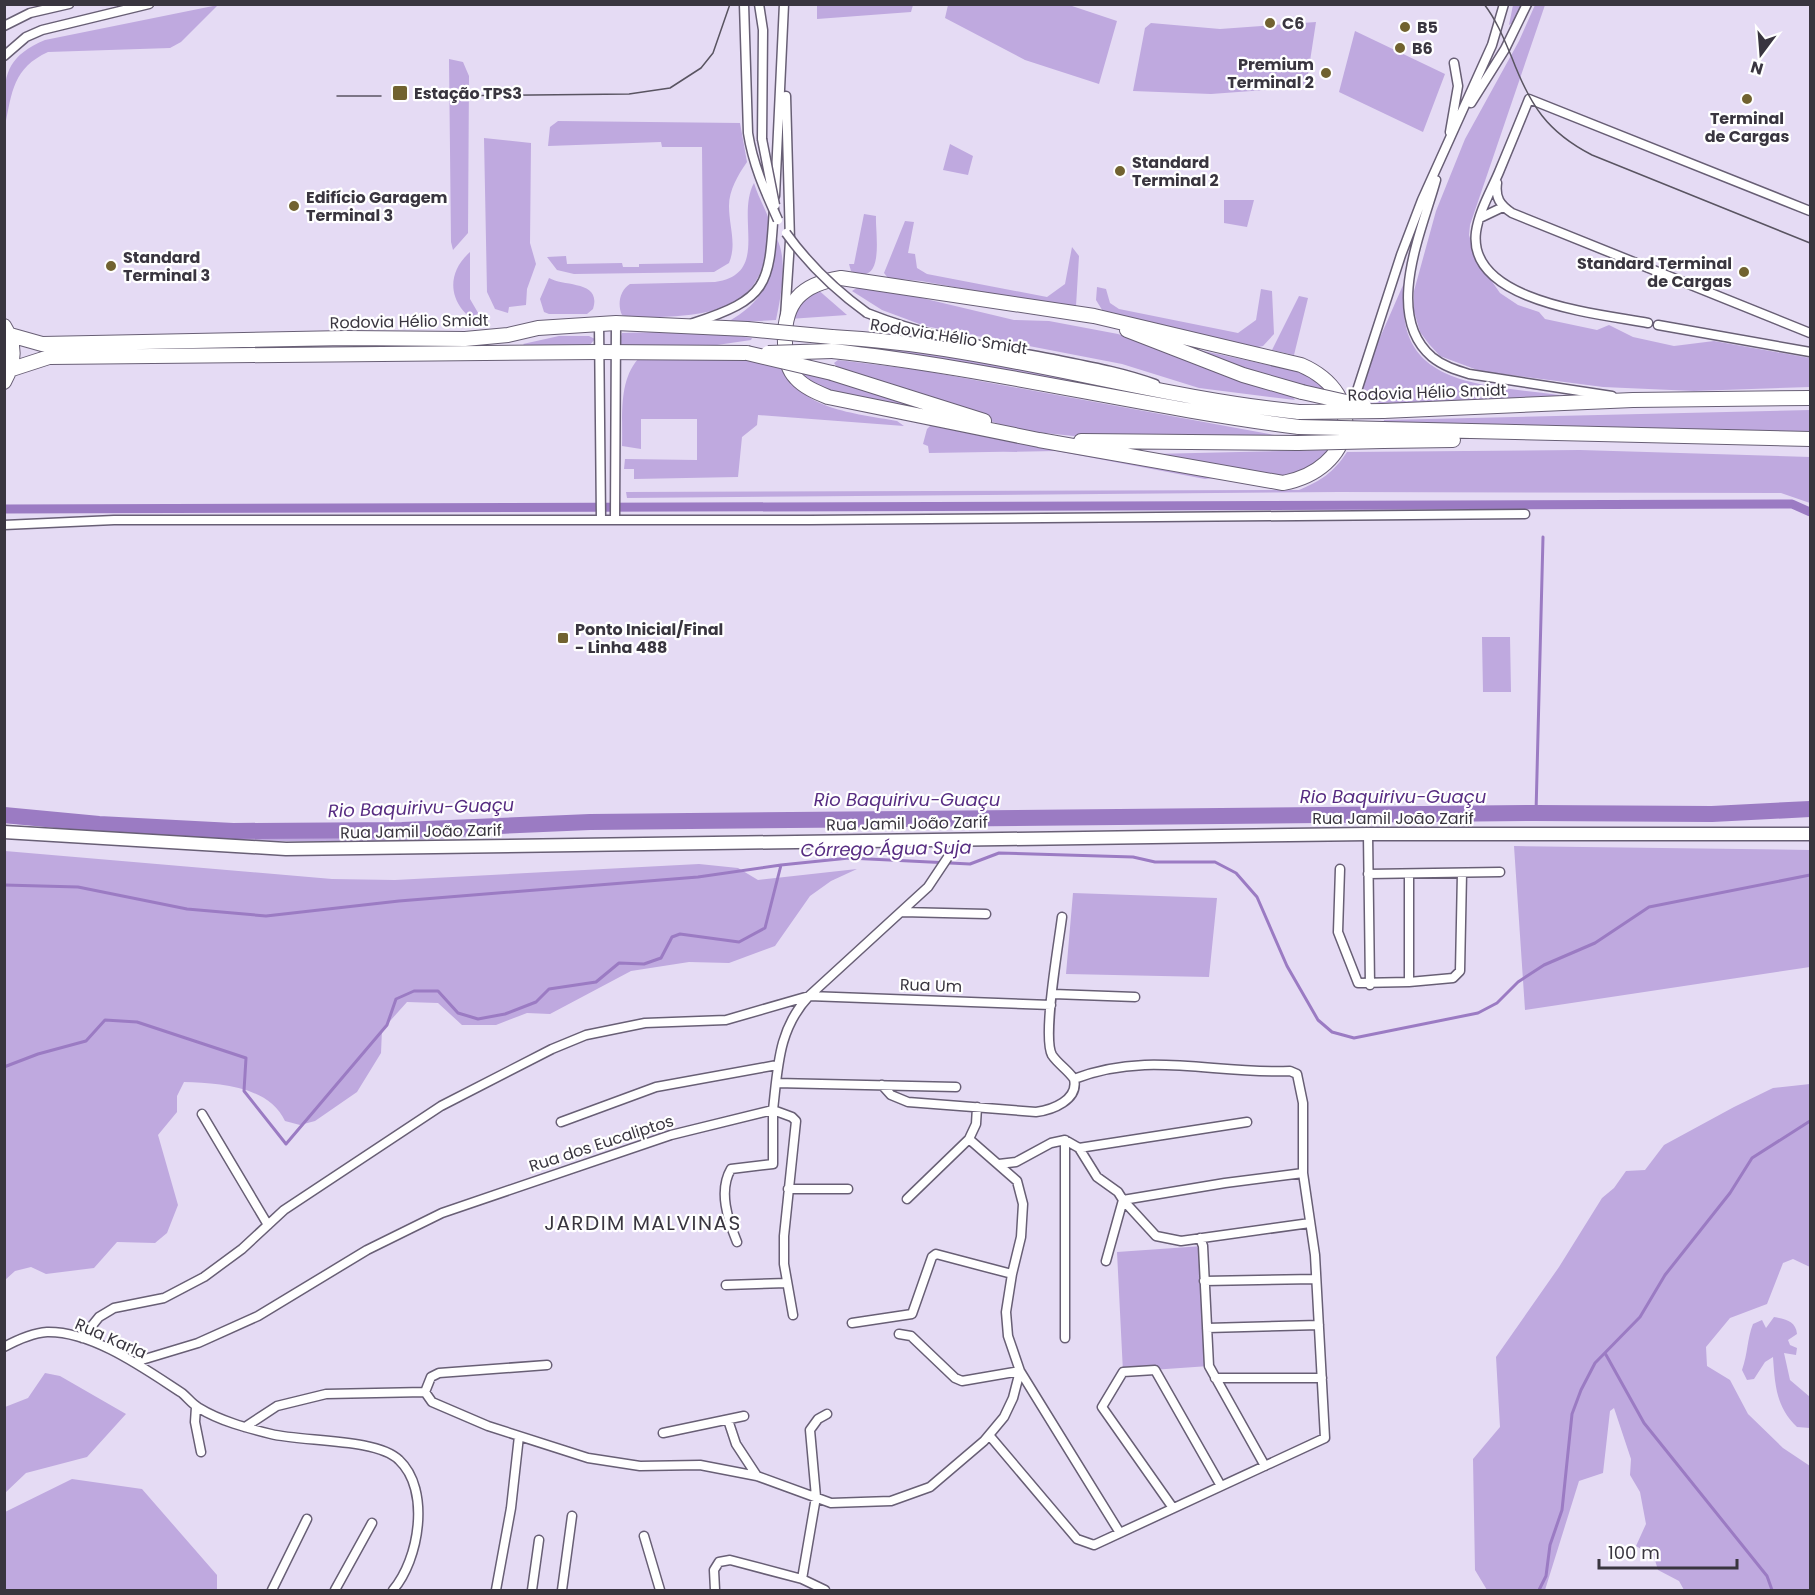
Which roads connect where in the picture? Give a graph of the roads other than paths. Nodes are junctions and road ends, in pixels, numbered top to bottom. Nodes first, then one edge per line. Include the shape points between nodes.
1 (69, 4) edge
2 (149, 4) edge
3 (744, 4) edge
4 (759, 4) edge
5 (784, 4) edge
6 (1504, 4) edge
7 (1527, 4) edge
8 (4, 26) edge
9 (784, 54) junction
10 (4, 56) edge
11 (1454, 63) dead end
12 (1453, 133) junction
13 (1446, 149) junction
14 (1499, 173) junction
15 (1503, 207) junction
16 (1810, 211) edge
17 (1480, 218) junction
18 (778, 220) junction
19 (1094, 316) junction
20 (785, 317) junction
21 (616, 322) junction
22 (599, 323) junction
23 (1648, 323) dead end
24 (687, 325) junction
25 (1658, 325) dead end
26 (7, 330) edge
27 (1810, 333) edge
28 (599, 352) junction
29 (616, 352) junction
30 (1810, 352) edge
31 (747, 353) junction
32 (12, 369) junction
33 (4, 381) edge
34 (1187, 396) junction
35 (1810, 398) edge
36 (1633, 400) junction
37 (1383, 411) junction
38 (1345, 426) junction
39 (1383, 435) junction
40 (1810, 439) edge
41 (1039, 440) junction
42 (1525, 514) dead end
43 (614, 515) junction
44 (601, 516) junction
45 (4, 525) edge
46 (4, 832) edge
47 (1368, 834) junction
48 (1810, 834) edge
49 (960, 839) junction
50 (1340, 869) dead end
51 (1500, 872) dead end
52 (1462, 873) junction
53 (1368, 874) junction
54 (1408, 874) junction
55 (902, 912) junction
56 (986, 914) dead end
57 (1062, 917) dead end
58 (1409, 982) junction
59 (1370, 985) junction
60 (1053, 994) junction
61 (809, 996) junction
62 (1135, 997) dead end
63 (1051, 1005) junction
64 (777, 1065) junction
65 (1074, 1079) junction
66 (776, 1083) junction
67 (882, 1086) junction
68 (956, 1087) dead end
69 (977, 1107) junction
70 (773, 1110) junction
71 (202, 1114) dead end
72 (561, 1122) dead end
73 (1247, 1122) dead end
74 (969, 1139) junction
75 (1065, 1140) junction
76 (1079, 1148) junction
77 (999, 1164) junction
78 (1302, 1173) junction
79 (788, 1189) junction
80 (848, 1189) dead end
81 (907, 1199) dead end
82 (1123, 1200) junction
83 (1310, 1223) junction
84 (268, 1225) junction
85 (1200, 1238) junction
86 (737, 1242) dead end
87 (1106, 1261) dead end
88 (1012, 1274) junction
89 (1316, 1279) junction
90 (1204, 1281) junction
91 (787, 1283) junction
92 (726, 1285) dead end
93 (793, 1315) dead end
94 (852, 1323) dead end
95 (1319, 1325) junction
96 (1207, 1328) junction
97 (898, 1334) dead end
98 (82, 1338) junction
99 (1065, 1338) dead end
100 (4, 1347) edge
101 (135, 1362) junction
102 (547, 1365) dead end
103 (1020, 1371) junction
104 (1215, 1378) junction
105 (1322, 1378) junction
106 (425, 1392) junction
107 (196, 1407) junction
108 (827, 1414) dead end
109 (744, 1416) dead end
110 (728, 1420) junction
111 (245, 1427) junction
112 (663, 1433) dead end
113 (989, 1435) junction
114 (519, 1436) junction
115 (201, 1452) dead end
116 (1265, 1466) junction
117 (757, 1476) junction
118 (1221, 1486) junction
119 (816, 1497) junction
120 (1173, 1508) junction
121 (572, 1516) dead end
122 (307, 1519) dead end
123 (372, 1523) dead end
124 (1120, 1533) junction
125 (644, 1536) dead end
126 (539, 1540) dead end
127 (802, 1579) junction
128 (272, 1590) edge
129 (335, 1590) edge
130 (393, 1590) edge
131 (496, 1590) edge
132 (532, 1590) edge
133 (562, 1590) edge
134 (660, 1590) edge
135 (716, 1590) edge
136 (825, 1590) edge

1 - 8 street via 30,13
2 - 10 street via 42,30 26,37
3 - 18 street, bridge via 749,143
4 - 18 street, bridge via 763,30 762,139
5 - 9 street
6 - 12 street via 1492,45
7 - 12 street via 1505,49
9 - 20 street via 790,217
9 - 24 street via 768,270 745,303
11 - 13 street via 1458,86
12 - 13 street
13 - 36 street via 1409,279 1409,322 1419,340 1432,356 1469,374
13 - 38 street via 1401,255
14 - 15 street via 1496,194
14 - 16 street via 1529,99
14 - 17 street
15 - 17 street
15 - 27 street
17 - 23 street via 1476,242 1485,265 1518,294
18 - 34 street, bridge via 814,269 867,313 938,336 1112,371
19 - 20 main road via 841,278 812,285 797,298
19 - 37 main road, bridge via 1183,353 1302,392
19 - 38 main road via 1316,371 1337,391
20 - 41 main road via 789,368 809,389 828,397
21 - 22 main road, Rodovia Hélio Smidt
21 - 24 main road, Rodovia Hélio Smidt
21 - 29 street
22 - 26 main road, Rodovia Hélio Smidt via 484,338 42,344
22 - 28 street
24 - 34 main road, Rodovia Hélio Smidt, bridge via 913,344
25 - 30 street
26 - 32 main road via 14,357
28 - 29 main road, Rodovia Hélio Smidt
28 - 32 main road, Rodovia Hélio Smidt via 49,357
28 - 44 street
29 - 31 main road, Rodovia Hélio Smidt
29 - 43 street
31 - 39 main road, Rodovia Hélio Smidt, bridge via 832,351 898,358 1213,416
31 - 41 main road, bridge via 832,373
32 - 33 main road
34 - 37 main road, Rodovia Hélio Smidt, bridge via 1299,412
35 - 36 main road, Rodovia Hélio Smidt
36 - 37 main road, Rodovia Hélio Smidt
38 - 41 main road via 1329,462 1309,476 1283,483
39 - 40 main road, Rodovia Hélio Smidt via 1553,433
39 - 41 main road, bridge via 1298,443
42 - 43 street
43 - 44 street
44 - 45 street via 114,520
46 - 49 main road, Rua Jamil João Zarif via 286,849
47 - 48 main road, Rua Jamil João Zarif
47 - 49 main road, Rua Jamil João Zarif
47 - 53 street
49 - 55 street via 940,872
50 - 59 street via 1338,932 1358,983
51 - 52 street
52 - 54 street
52 - 58 street via 1460,970 1453,978
53 - 54 street
53 - 59 street
54 - 58 street
55 - 56 street
55 - 61 street
57 - 60 street
58 - 59 street
60 - 62 street
60 - 63 street
61 - 63 street, Rua Um
61 - 64 street via 786,1029
61 - 84 street via 726,1020 645,1023 602,1030 561,1046 441,1106
63 - 65 street via 1052,1054
64 - 66 street
64 - 72 street via 656,1087
65 - 69 street via 1071,1094 1053,1108 1036,1112
65 - 78 street via 1111,1067 1192,1064 1290,1071 1297,1074 1303,1103
66 - 67 street
66 - 70 street
67 - 68 street
67 - 69 street via 908,1102
69 - 74 street via 976,1124
70 - 79 street via 795,1121
70 - 86 street via 773,1164 731,1169 727,1176 728,1220
70 - 101 street, Rua dos Eucaliptos via 671,1135 442,1213 367,1250 258,1316 198,1343
71 - 84 street
73 - 76 street
74 - 77 street
74 - 81 street
75 - 76 street
75 - 77 street via 1016,1162
75 - 99 street
76 - 82 street via 1097,1177 1118,1191
77 - 88 street via 1017,1181 1023,1204 1021,1237
78 - 82 street
78 - 83 street
79 - 80 street
79 - 91 street via 784,1236
82 - 85 street via 1156,1236 1181,1241
82 - 87 street
83 - 85 street
83 - 89 street
84 - 98 street via 204,1277 164,1298 114,1308 99,1317
85 - 90 street
88 - 94 street via 936,1254 912,1314
88 - 103 street via 1006,1312 1008,1336
89 - 90 street
89 - 95 street
90 - 96 street
91 - 92 street
91 - 93 street
95 - 96 street
95 - 105 street
96 - 104 street via 1209,1366
97 - 103 street via 910,1336 963,1381
98 - 100 street, Rua Karla via 46,1332
98 - 101 street, Rua Karla
101 - 107 street, Rua Karla
102 - 106 street via 439,1373 431,1377
103 - 113 street via 1004,1417
103 - 124 street
104 - 105 street
104 - 116 street
105 - 116 street via 1326,1438
106 - 111 street via 326,1395 278,1406
106 - 114 street via 432,1402
107 - 111 street, Rua Karla
107 - 115 street
108 - 119 street via 810,1430
109 - 110 street
110 - 112 street
110 - 117 street via 736,1444
111 - 130 street, Rua Karla via 296,1439 368,1446 399,1459 416,1487 417,1509 410,1561
113 - 119 street via 930,1487 913,1495 891,1502 862,1504 831,1503
113 - 124 street via 1077,1539 1094,1545
114 - 117 street via 588,1458 640,1466 700,1465
114 - 131 street
116 - 118 street
117 - 119 street
118 - 120 street
118 - 120 street via 1155,1370 1123,1372 1102,1407
119 - 127 street
120 - 124 street
121 - 133 street
122 - 128 street
123 - 129 street
125 - 134 street
126 - 132 street
127 - 135 street via 730,1560 719,1562 714,1570
127 - 136 street

